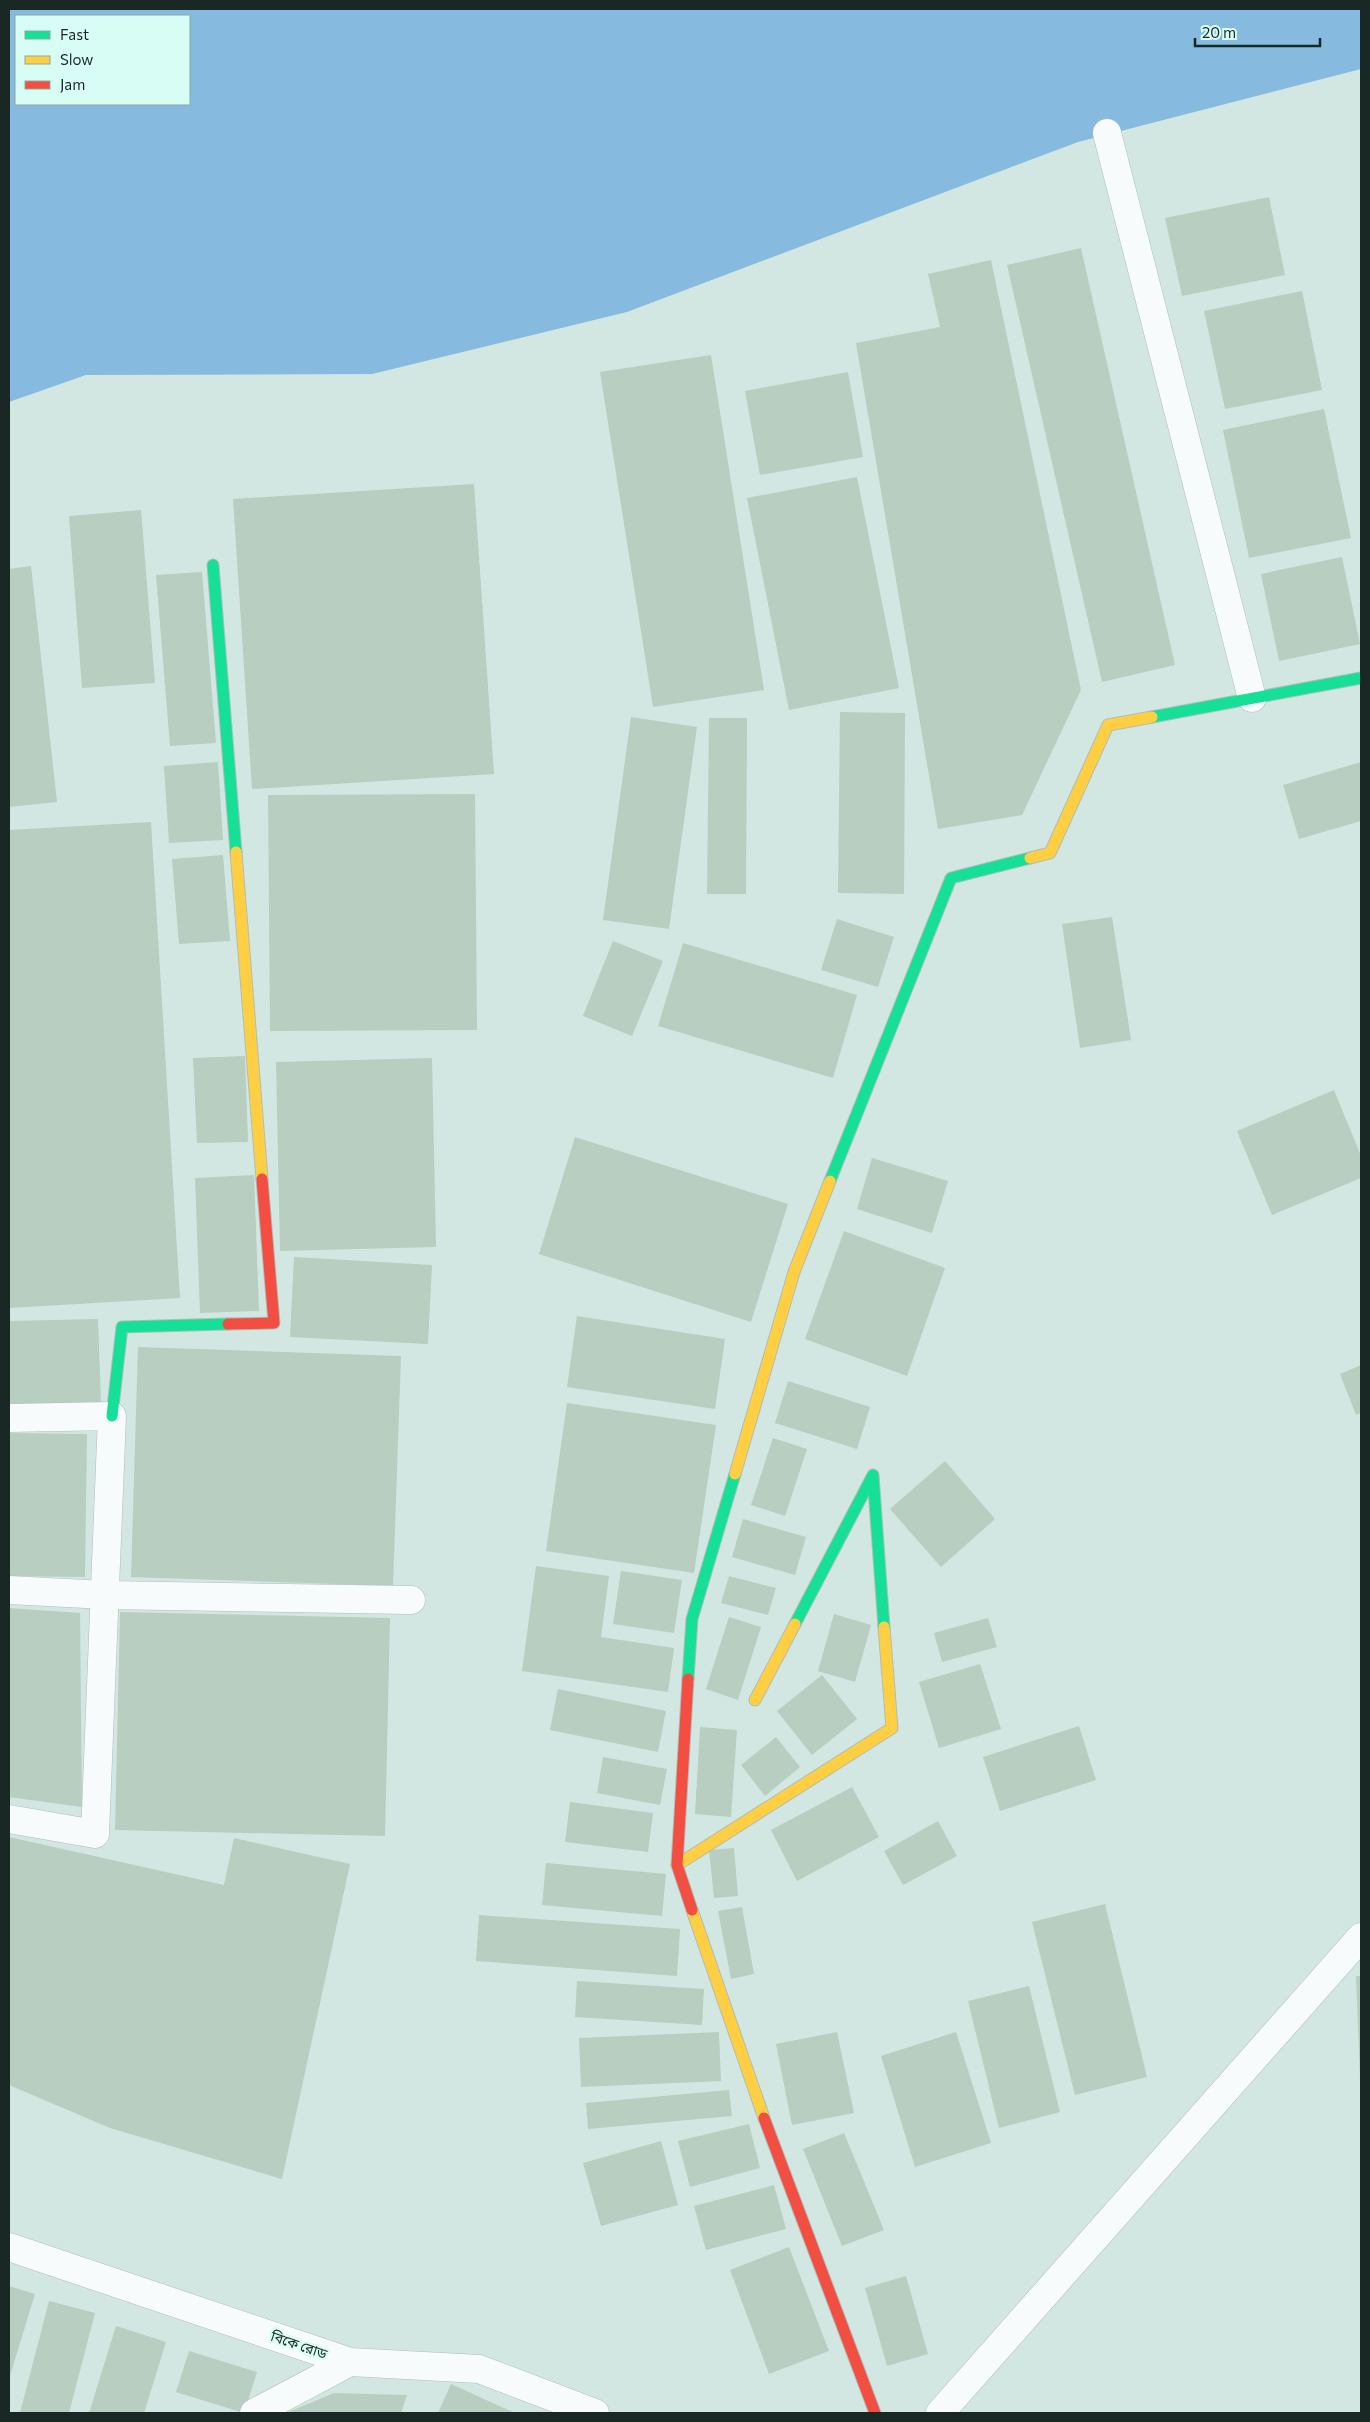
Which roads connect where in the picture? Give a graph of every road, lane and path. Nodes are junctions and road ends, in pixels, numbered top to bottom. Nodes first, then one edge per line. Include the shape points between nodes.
1 (1107, 133) dead end
2 (213, 564) dead end
3 (1361, 678) edge
4 (1252, 698) junction
5 (112, 1416) junction
6 (9, 1418) edge
7 (9, 1590) edge
8 (105, 1595) junction
9 (411, 1600) dead end
10 (755, 1700) dead end
11 (9, 1818) edge
12 (677, 1865) junction
13 (1361, 1937) edge
14 (9, 2247) edge
15 (350, 2362) junction
16 (254, 2413) edge
17 (594, 2413) edge
18 (875, 2413) edge
19 (940, 2413) edge

1 - 4 street
2 - 5 street via 274,1323 122,1326
3 - 4 street
4 - 12 street via 1108,725 1050,853 951,878 794,1272 692,1619
5 - 6 street
5 - 8 street
7 - 8 street
8 - 9 street
8 - 11 street via 95,1834
10 - 12 street via 873,1475 892,1728
12 - 18 street via 780,2164
13 - 19 street
14 - 15 street, বিকে রোড
15 - 16 street
15 - 17 street, বিকে রোড via 479,2369

